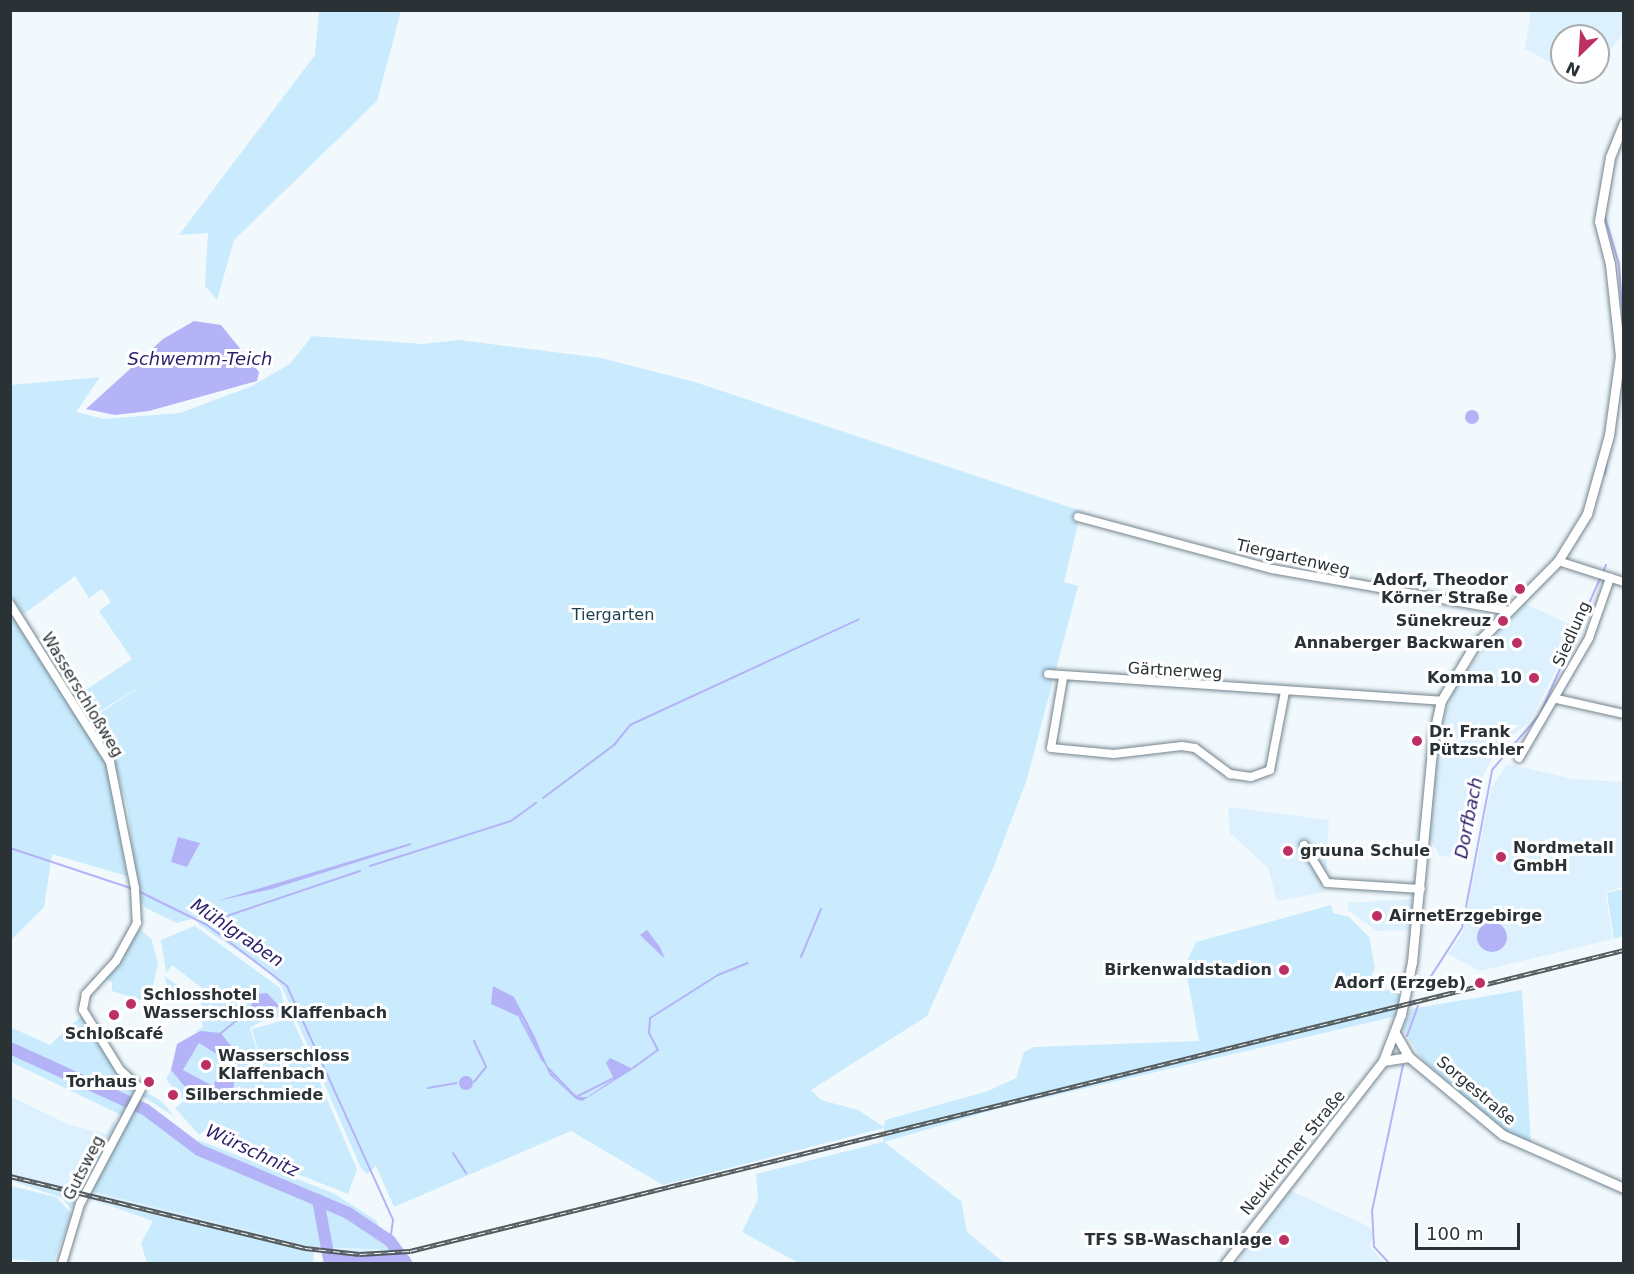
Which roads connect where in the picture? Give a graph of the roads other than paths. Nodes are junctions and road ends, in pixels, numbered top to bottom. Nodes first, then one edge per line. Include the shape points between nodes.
1 (1623, 123) edge
2 (1078, 517) dead end
3 (1558, 561) junction
4 (1610, 578) junction
5 (1623, 582) edge
6 (10, 604) edge
7 (1504, 610) junction
8 (1048, 675) dead end
9 (1063, 678) junction
10 (1285, 691) junction
11 (1557, 699) junction
12 (1442, 701) junction
13 (1623, 714) edge
14 (1519, 758) dead end
15 (1304, 845) dead end
16 (1421, 889) junction
17 (1395, 1033) junction
18 (1409, 1057) junction
19 (1383, 1061) junction
20 (140, 1091) joint
21 (1623, 1188) edge
22 (62, 1263) edge
23 (1225, 1263) edge

1 - 3 street via 1599,204 1620,356 1609,435 1587,514
2 - 7 street, Tiergartenweg via 1272,569
3 - 4 street
3 - 7 street
4 - 5 street
4 - 11 street, Siedlung via 1589,638
6 - 20 street, Wasserschloßweg via 110,762 135,890 137,923 117,961 87,994 83,1010 120,1070
7 - 12 street
8 - 9 street, Gärtnerweg
9 - 10 street, Gärtnerweg
9 - 10 street via 1051,748 1114,754 1182,746 1196,748 1230,774 1251,777 1270,770
10 - 12 street, Gärtnerweg
11 - 13 street
11 - 14 street, Siedlung
12 - 16 street, Neukirchner Straße via 1433,738
15 - 16 street via 1327,883
16 - 17 street, Neukirchner Straße
17 - 18 street, Sorgestraße
17 - 19 street, Neukirchner Straße
18 - 19 street
18 - 21 street, Sorgestraße via 1513,1142
19 - 23 street, Neukirchner Straße
20 - 22 street, Gutsweg via 78,1210

